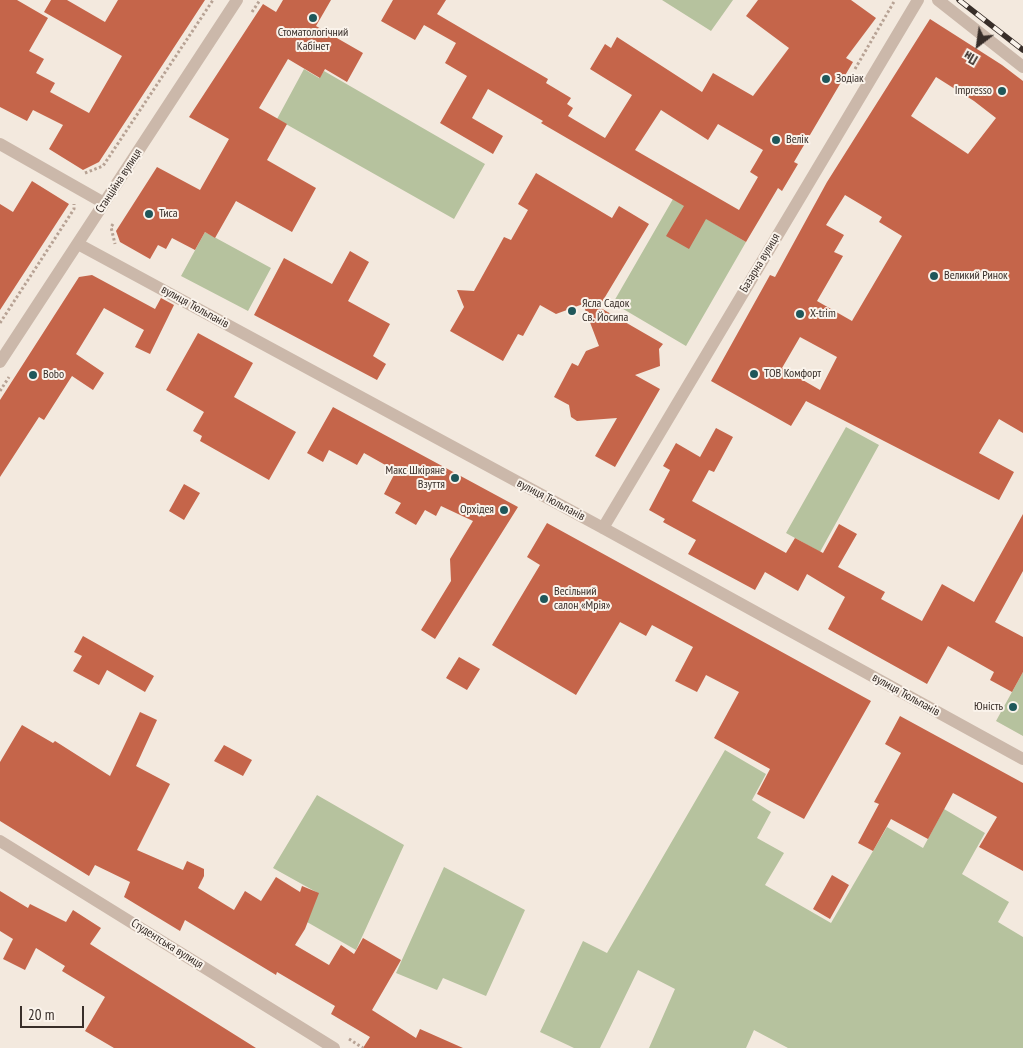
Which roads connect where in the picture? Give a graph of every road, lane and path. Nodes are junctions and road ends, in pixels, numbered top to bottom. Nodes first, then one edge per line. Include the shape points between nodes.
1 (213, 0) edge
2 (237, 0) edge
3 (260, 0) edge
4 (918, 0) edge
5 (938, 0) edge
6 (249, 16) dead end
7 (1023, 67) edge
8 (0, 144) edge
9 (83, 174) dead end
10 (69, 199) dead end
11 (104, 203) junction
12 (116, 220) dead end
13 (78, 244) junction
14 (123, 249) dead end
15 (0, 322) edge
16 (0, 362) edge
17 (603, 528) junction
18 (1023, 759) edge
19 (0, 841) edge
20 (334, 1048) edge

1 - 9 path via 103,166
2 - 11 street, Станційна вулиця
3 - 6 path
4 - 17 street, Базарна вулиця
5 - 7 street
8 - 11 street
10 - 15 path via 74,209
11 - 13 street, Станційна вулиця
12 - 14 path via 111,227 115,244
13 - 16 street, Станційна вулиця
13 - 17 street, вулиця Тюльпанів
17 - 18 street, вулиця Тюльпанів
19 - 20 street, Студентська вулиця

